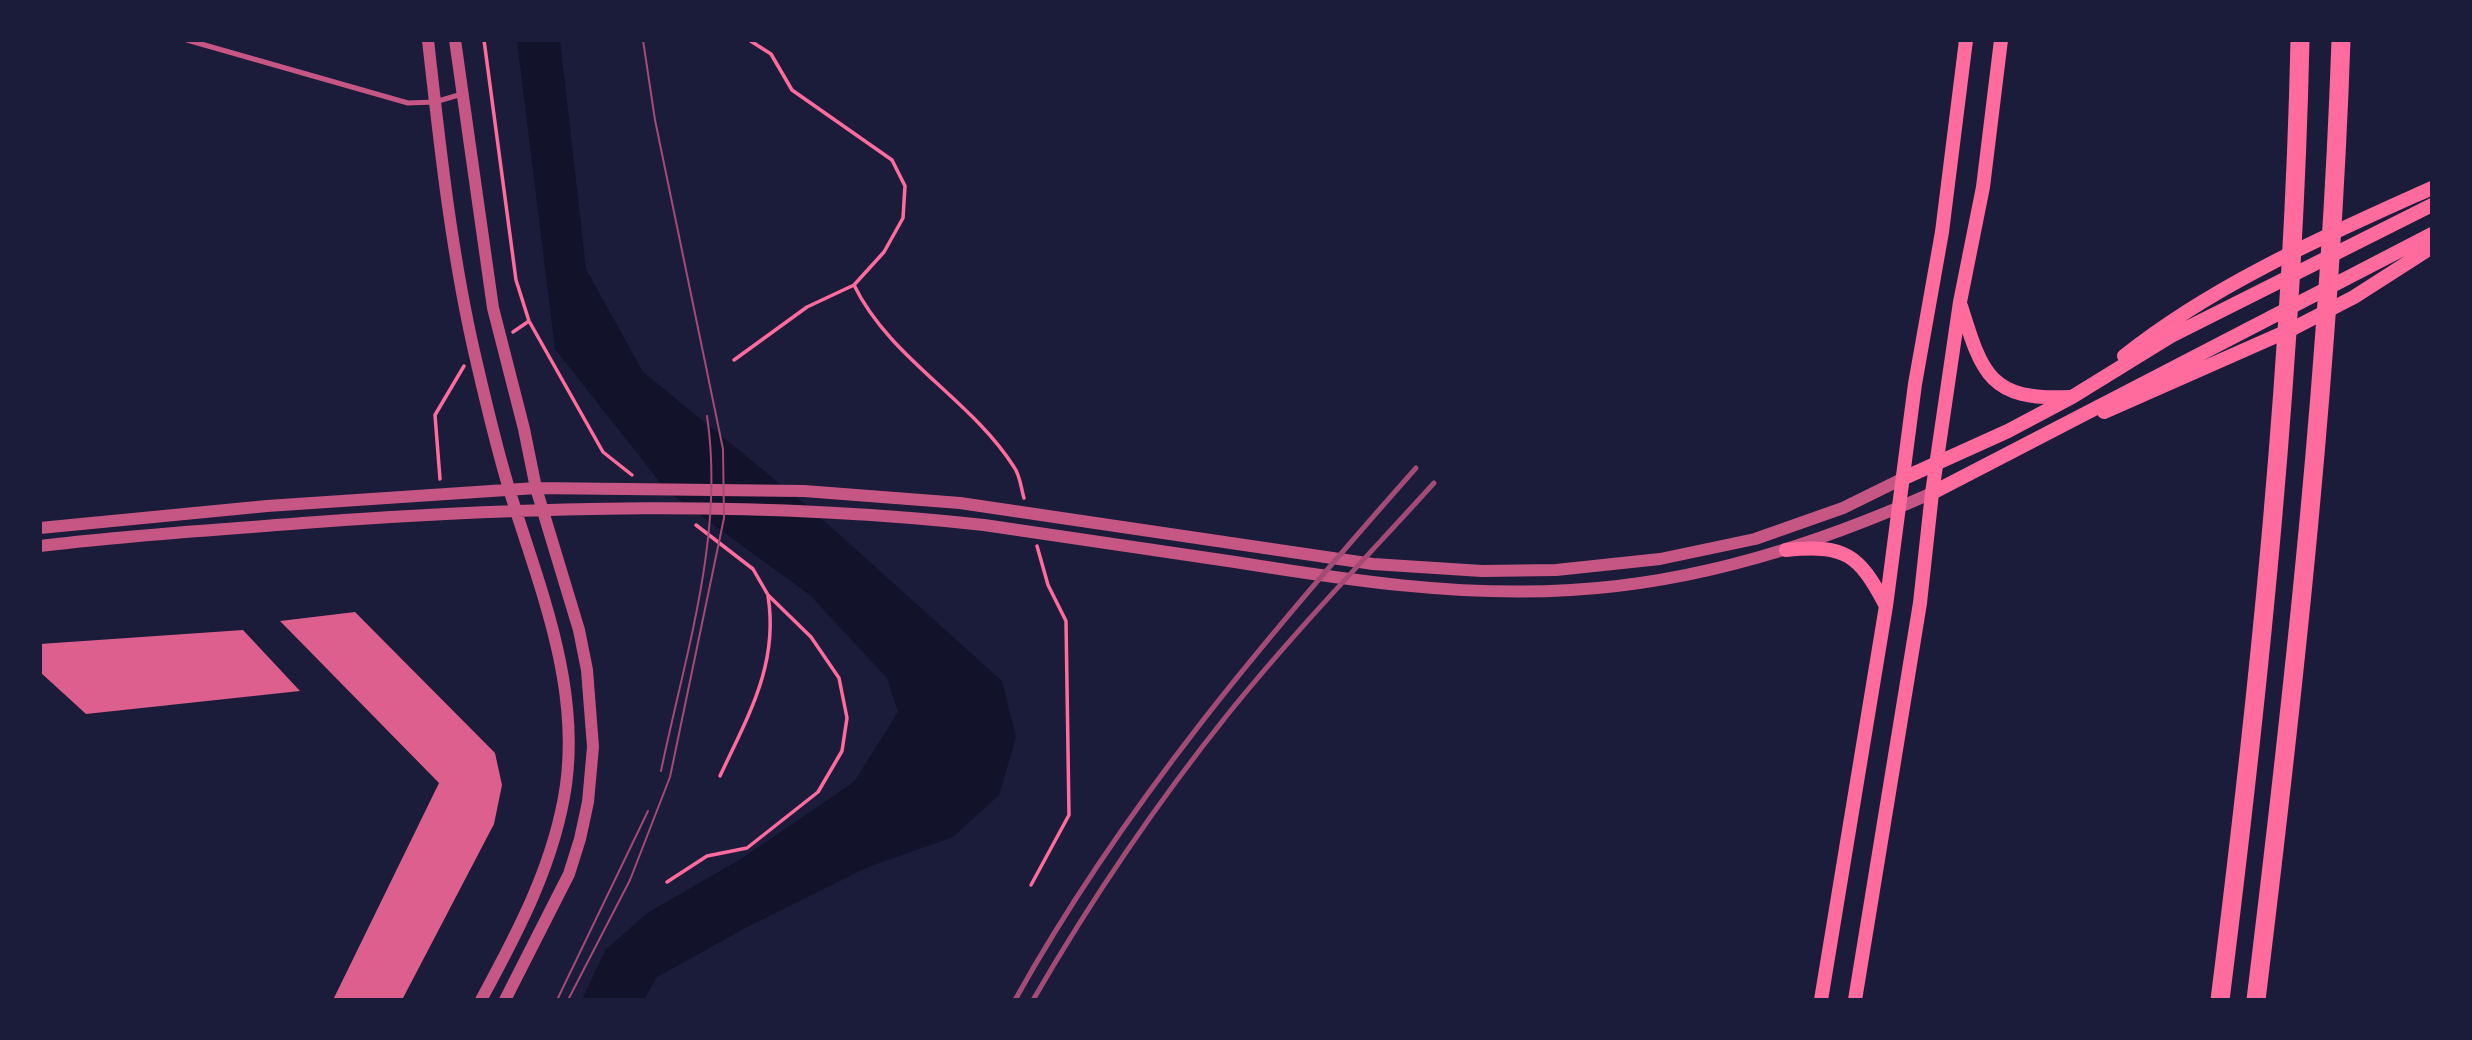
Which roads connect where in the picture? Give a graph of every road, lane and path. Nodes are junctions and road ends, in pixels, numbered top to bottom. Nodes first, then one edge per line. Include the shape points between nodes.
1 (187, 40) edge
2 (428, 40) edge
3 (455, 40) edge
4 (750, 40) edge
5 (1966, 40) edge
6 (2001, 40) edge
7 (2300, 40) edge
8 (2341, 40) edge
9 (462, 94) junction
10 (435, 102) junction
11 (2432, 188) edge
12 (2432, 205) edge
13 (2432, 234) edge
14 (2432, 247) edge
15 (854, 285) junction
16 (1960, 302) junction
17 (529, 321) dead end
18 (509, 335) dead end
19 (734, 360) dead end
20 (470, 362) dead end
21 (2072, 397) junction
22 (2022, 447) junction
23 (1937, 464) junction
24 (1904, 478) junction
25 (536, 488) junction
26 (509, 489) junction
27 (1932, 493) junction
28 (441, 495) junction
29 (1027, 507) dead end
30 (1900, 507) junction
31 (544, 508) junction
32 (516, 509) junction
33 (40, 528) edge
34 (1034, 533) dead end
35 (40, 546) edge
36 (1786, 550) junction
37 (768, 595) dead end
38 (1886, 606) junction
39 (720, 776) dead end
40 (1031, 885) dead end
41 (481, 1000) edge
42 (505, 1000) edge
43 (1821, 1000) edge
44 (1855, 1000) edge
45 (2220, 1000) edge
46 (2256, 1000) edge

1 - 10 lane via 408,103
2 - 10 street
3 - 9 street
4 - 15 path via 771,54 792,90 892,160 905,186 903,218 884,252
5 - 24 main road
6 - 16 main road via 1985,175
7 - 45 highway via 2296,204 2271,535
8 - 46 highway via 2335,211 2307,542
9 - 10 lane
9 - 25 street via 493,308
10 - 26 street via 467,323
11 - 21 main road via 2306,245 2193,307 2160,327
12 - 21 main road via 2171,336
13 - 22 main road
14 - 22 main road via 2354,298 2292,329
15 - 19 path via 807,307
15 - 29 path via 890,340 964,407 1016,469
16 - 21 main road via 1975,351 1995,381 2037,399
16 - 23 main road
17 - 18 path
20 - 28 path via 460,369 435,415
21 - 23 main road
22 - 27 main road
23 - 24 main road
23 - 27 main road
24 - 25 street via 1843,508 1755,539 1608,567 1516,571 1373,564 901,497 804,491
24 - 30 main road
25 - 26 street
25 - 31 street
26 - 28 street
26 - 32 street
27 - 30 street
27 - 44 main road via 1920,603
28 - 33 street
30 - 36 street
30 - 38 main road
31 - 32 street
31 - 36 street via 915,518 1443,590 1573,590 1630,584
31 - 42 street via 579,630 593,747 585,814 569,874
32 - 35 street via 140,534
32 - 41 street via 562,661 566,782 543,870 514,940
34 - 40 path via 1048,584 1066,621 1069,816
36 - 38 main road via 1826,547 1854,558
37 - 39 path via 772,621 763,684
38 - 43 main road

